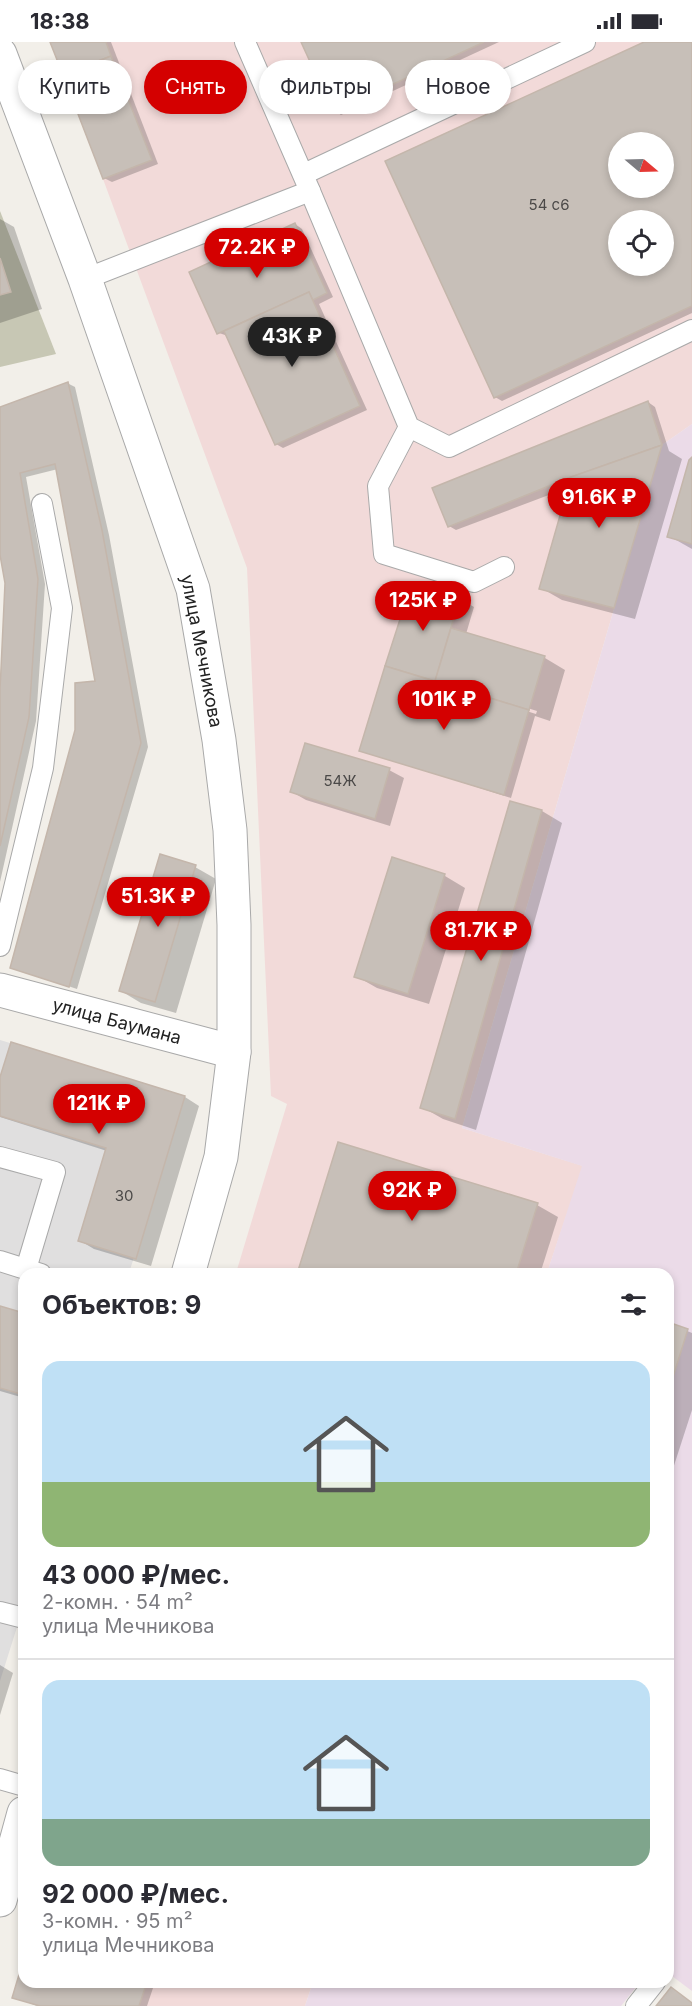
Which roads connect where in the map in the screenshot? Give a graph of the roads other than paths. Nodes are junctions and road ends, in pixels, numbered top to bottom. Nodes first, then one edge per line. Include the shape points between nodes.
1 (245, 42) edge
2 (585, 42) edge
3 (0, 54) edge
4 (307, 182) junction
5 (85, 279) junction
6 (692, 330) edge
7 (409, 427) junction
8 (42, 504) dead end
9 (504, 567) dead end
10 (0, 946) edge
11 (0, 990) edge
12 (234, 1052) junction
13 (0, 1157) edge
14 (0, 1261) edge
15 (23, 1268) edge
16 (34, 1268) edge
17 (190, 1268) edge
18 (0, 1612) edge
19 (18, 1616) edge
20 (0, 1779) edge
21 (18, 1784) edge
22 (18, 1835) edge
23 (0, 1900) edge
24 (650, 1988) edge
25 (636, 2006) edge

1 - 4 lane
2 - 4 lane
3 - 5 street, улица Мечникова
4 - 5 lane
4 - 7 lane
5 - 12 street, улица Мечникова via 194,589 230,830
6 - 7 lane via 449,447
7 - 9 lane via 378,486 384,554 474,582
8 - 10 lane via 62,608 43,768
11 - 12 street, улица Баумана
12 - 17 street, улица Мечникова via 221,1157
13 - 16 lane via 55,1172
14 - 15 lane
18 - 19 lane
20 - 21 lane
22 - 23 street
24 - 25 lane

